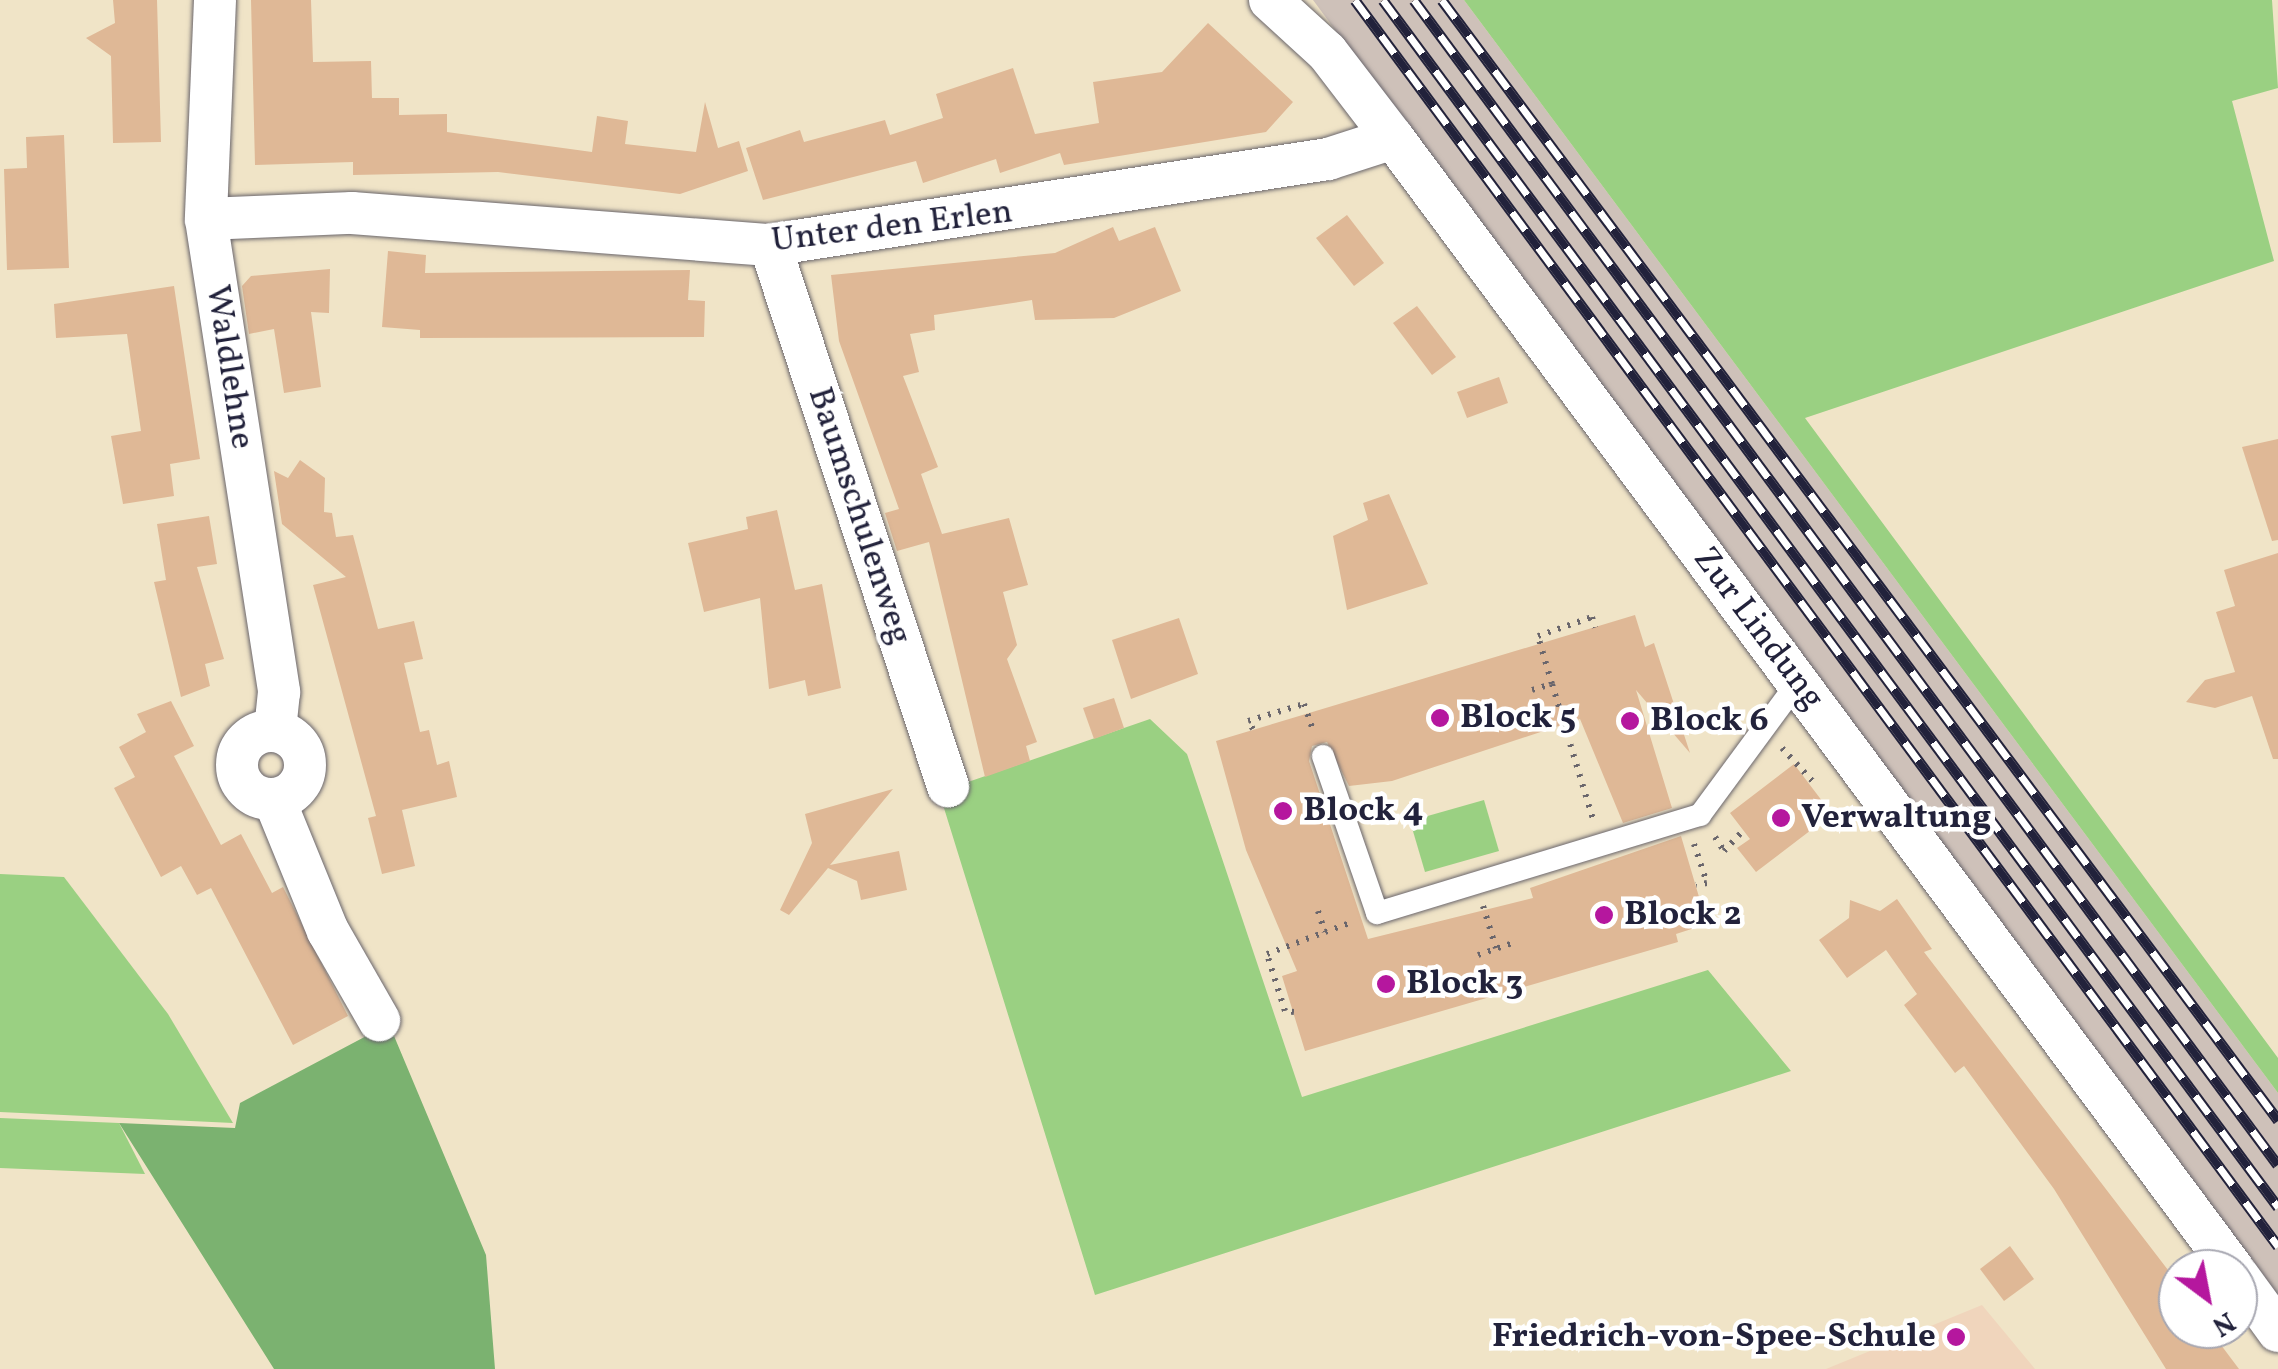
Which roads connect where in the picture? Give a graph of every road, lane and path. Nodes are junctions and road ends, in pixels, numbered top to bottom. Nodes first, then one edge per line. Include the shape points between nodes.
1 (214, 0) edge
2 (1270, 0) edge
3 (1393, 138) junction
4 (199, 220) junction
5 (770, 245) junction
6 (1596, 628) dead end
7 (1798, 682) junction
8 (1552, 684) junction
9 (1532, 690) dead end
10 (1252, 729) dead end
11 (1761, 732) junction
12 (1323, 756) joint
13 (948, 786) dead end
14 (1817, 786) dead end
15 (1686, 819) junction
16 (1600, 842) junction
17 (1476, 881) junction
18 (1696, 885) dead end
19 (1318, 911) dead end
20 (1377, 913) junction
21 (1325, 932) junction
22 (1512, 942) dead end
23 (1496, 948) junction
24 (1478, 954) dead end
25 (1294, 1012) dead end
26 (380, 1020) dead end
27 (2218, 1249) edge
28 (2258, 1304) edge
29 (2278, 1331) edge

1 - 4 street, Waldlehne
2 - 3 street, Zur Lindung via 1327,52
3 - 5 street, Unter den Erlen via 1328,159
3 - 7 street, Zur Lindung
4 - 5 street, Unter den Erlen via 352,213
4 - 26 street, Waldlehne via 279,692 275,732 245,744 238,764 252,793 274,799 328,931
5 - 13 street, Baumschulenweg
6 - 8 path via 1592,616 1538,636
7 - 11 lane
7 - 27 street, Zur Lindung
8 - 9 path
8 - 16 path
10 - 12 path via 1248,721 1304,704
11 - 14 path
11 - 15 lane via 1700,815
12 - 20 lane
15 - 16 lane
15 - 18 path via 1707,883
16 - 17 lane
17 - 20 lane
17 - 23 path
19 - 21 path
20 - 21 path
21 - 25 path via 1267,954 1284,1011
22 - 23 path
23 - 24 path
28 - 29 street

